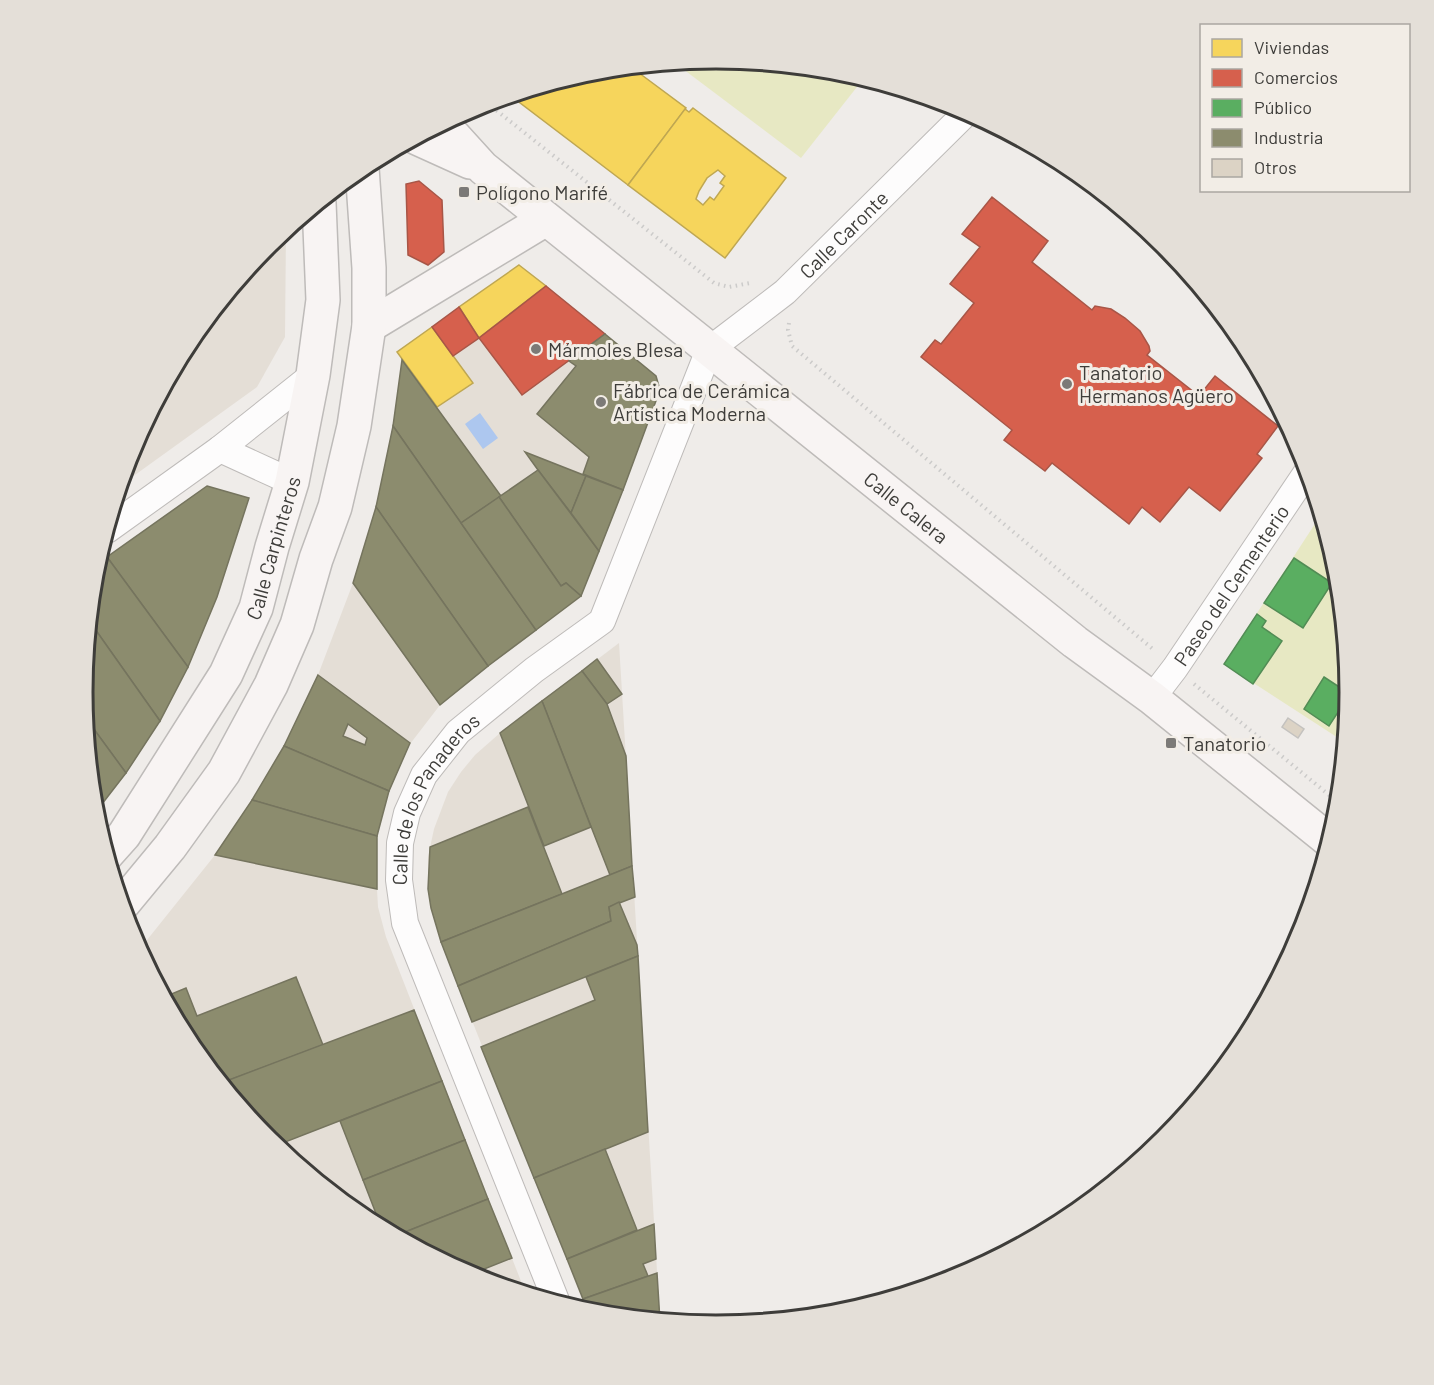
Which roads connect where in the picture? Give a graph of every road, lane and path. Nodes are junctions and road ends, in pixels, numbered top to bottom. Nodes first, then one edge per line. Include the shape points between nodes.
1 (496, 109) edge
2 (961, 118) edge
3 (448, 130) edge
4 (425, 142) edge
5 (483, 168) junction
6 (363, 180) edge
7 (319, 213) edge
8 (546, 219) junction
9 (785, 292) junction
10 (369, 326) junction
11 (710, 350) junction
12 (313, 375) junction
13 (220, 449) junction
14 (1302, 478) edge
15 (292, 482) junction
16 (118, 522) edge
17 (1175, 668) junction
18 (1152, 698) junction
19 (1332, 797) edge
20 (1324, 836) edge
21 (113, 847) edge
22 (129, 897) edge
23 (554, 1294) edge

1 - 9 path via 714,283 729,287 770,278
2 - 9 street, Calle Caronte
3 - 5 street, Calle Calera
4 - 5 street, Calle Calera
5 - 8 street, Calle Calera
6 - 10 street
7 - 12 street, Calle Carpinteros via 323,300
8 - 10 street
8 - 11 street, Calle Calera
9 - 11 street, Calle Caronte
9 - 17 path via 790,307 788,330 792,346
10 - 22 street via 352,438 335,507 297,625 271,685 224,772
11 - 18 street, Calle Calera via 1075,642
11 - 23 street, Calle de los Panaderos via 602,621 458,732 424,775 407,813 400,843 399,880 405,922
12 - 13 street
12 - 15 street, Calle Carpinteros
13 - 15 street
13 - 16 street
14 - 17 street, Paseo del Cementerio
15 - 21 street, Calle Carpinteros via 256,608 226,674
17 - 18 street, Paseo del Cementerio
17 - 19 path
18 - 20 street, Calle Calera

